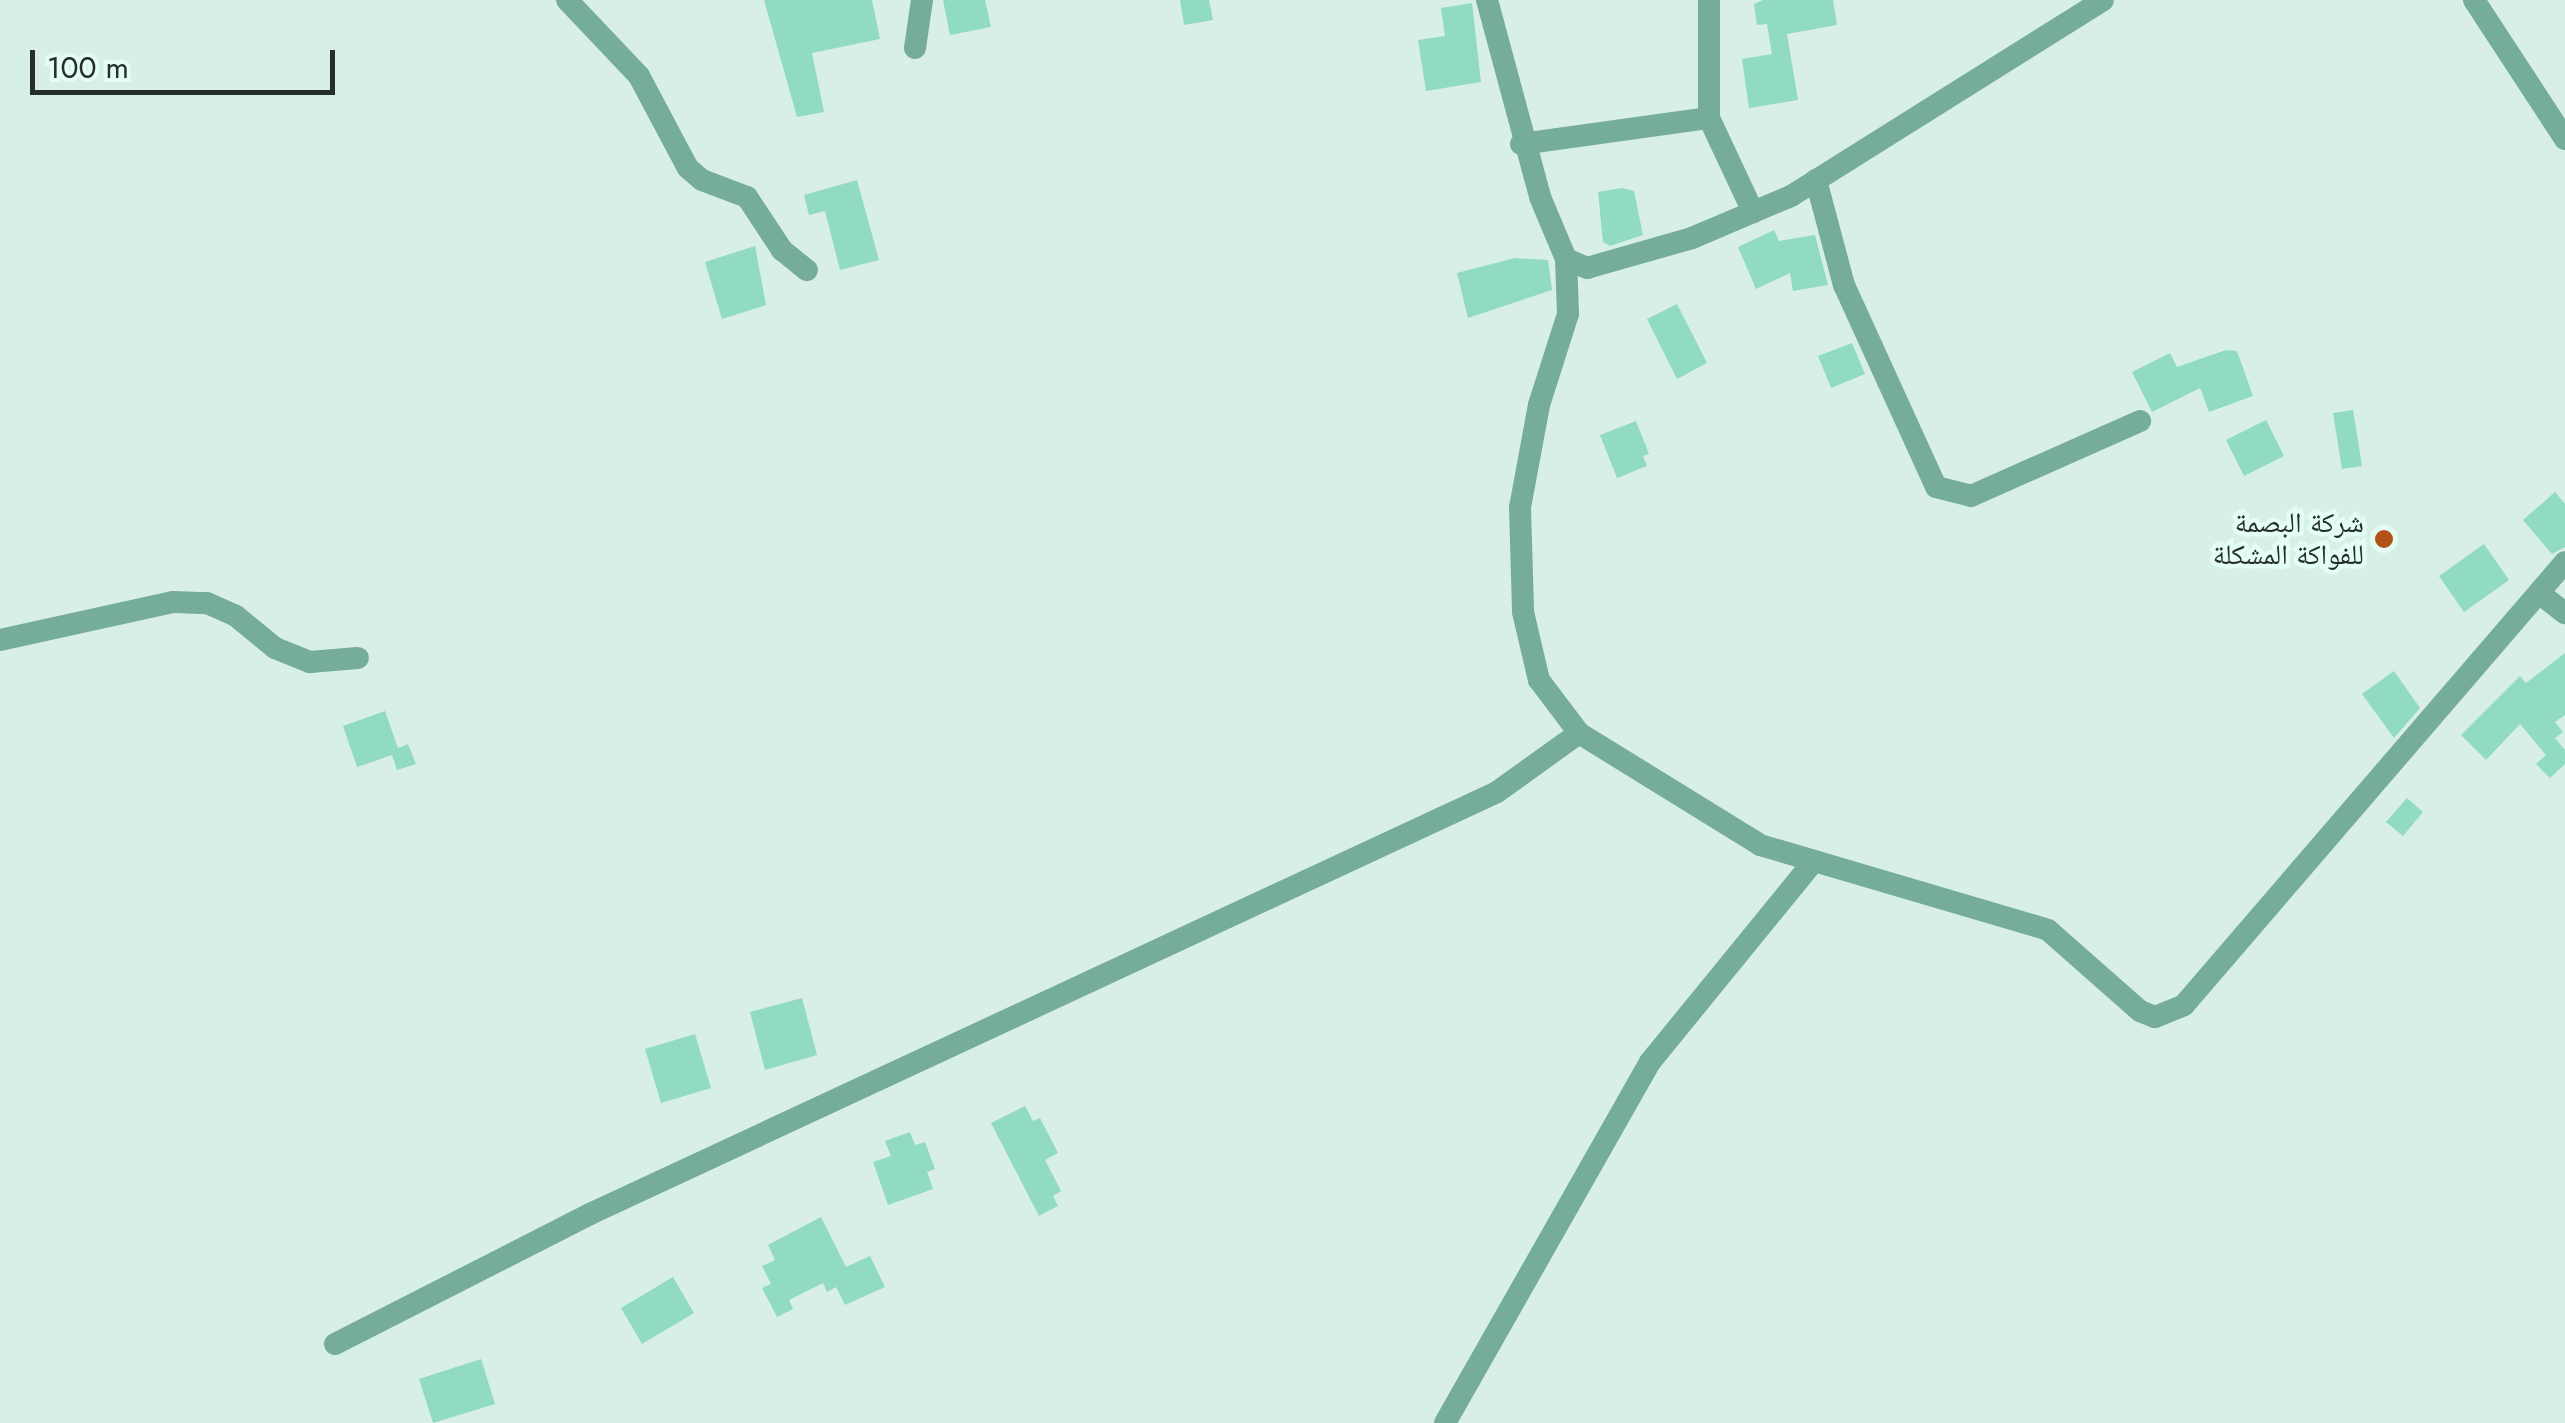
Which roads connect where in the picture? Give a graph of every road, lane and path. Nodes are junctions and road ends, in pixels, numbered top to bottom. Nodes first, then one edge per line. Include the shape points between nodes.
1 (568, 0) edge
2 (922, 0) edge
3 (1486, 0) edge
4 (1710, 0) edge
5 (2103, 0) edge
6 (2474, 0) edge
7 (915, 48) dead end
8 (1709, 118) junction
9 (2565, 139) edge
10 (1521, 144) junction
11 (1816, 180) junction
12 (1754, 212) junction
13 (1566, 259) junction
14 (807, 270) dead end
15 (2140, 421) dead end
16 (2565, 562) edge
17 (2539, 593) junction
18 (2565, 613) edge
19 (0, 640) edge
20 (358, 658) dead end
21 (1579, 732) junction
22 (1813, 862) junction
23 (336, 1344) dead end
24 (1445, 1423) edge

1 - 14 street via 638,76 688,168 747,197 782,250
2 - 7 street
3 - 10 street
4 - 8 street
5 - 11 street
6 - 9 street
8 - 10 street
8 - 12 street
10 - 13 street
11 - 12 street
11 - 15 street via 1844,285 1936,487 1971,496
12 - 13 street via 1609,266 1587,268
13 - 21 street via 1568,314 1540,404 1520,508 1523,612 1539,680
16 - 17 street
17 - 18 street
17 - 22 street via 2184,1005 2168,1014 2140,1011 2078,952 2022,917
19 - 20 street via 173,602 207,602 276,648 310,662
21 - 22 street via 1700,813 1760,845
21 - 23 street via 1533,772 1497,792 590,1214
22 - 24 street via 1650,1062

